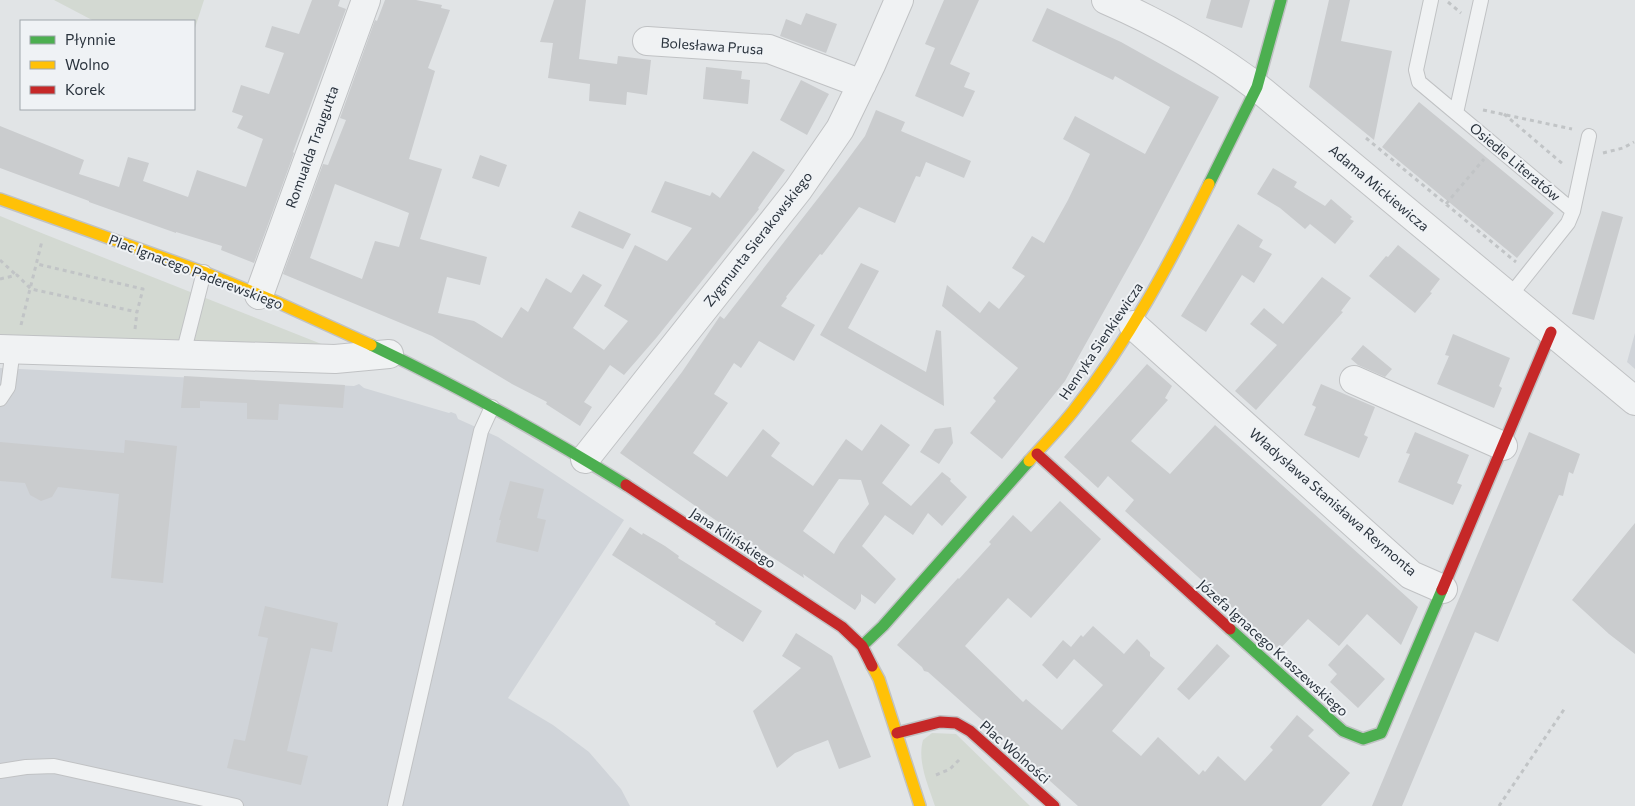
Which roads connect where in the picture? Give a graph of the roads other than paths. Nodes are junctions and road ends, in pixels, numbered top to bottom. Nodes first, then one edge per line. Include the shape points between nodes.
1 (366, 0) edge
2 (898, 0) edge
3 (1106, 0) edge
4 (1282, 0) edge
5 (1431, 0) edge
6 (1481, 0) edge
7 (647, 40) dead end
8 (862, 84) junction
9 (1257, 88) junction
10 (1456, 113) junction
11 (1589, 136) road end
12 (0, 199) edge
13 (1573, 211) junction
14 (204, 272) junction
15 (259, 295) junction
16 (1509, 297) junction
17 (1133, 325) junction
18 (1551, 332) junction
19 (10, 349) edge
20 (182, 354) junction
21 (389, 354) junction
22 (1354, 380) dead end
23 (0, 399) edge
24 (1635, 401) edge
25 (492, 406) junction
26 (1503, 446) junction
27 (1037, 454) junction
28 (585, 459) junction
29 (1443, 589) junction
30 (862, 646) junction
31 (897, 734) junction
32 (0, 772) edge
33 (236, 806) edge
34 (394, 806) edge
35 (920, 806) edge
36 (1054, 806) edge

1 - 15 street, Romualda Traugutta
2 - 8 street, Zygmunta Sierakowskiego
3 - 9 street, Adama Mickiewicza via 1186,39
4 - 9 street, Henryka Sienkiewicza
5 - 10 lane, Osiedle Literatów via 1416,70 1419,82
6 - 10 lane, Osiedle Literatów
7 - 8 street, Bolesława Prusa via 768,49
8 - 28 street, Zygmunta Sierakowskiego via 840,130 798,190
9 - 16 street, Adama Mickiewicza
9 - 17 street, Henryka Sienkiewicza via 1170,262
10 - 13 lane, Osiedle Literatów
11 - 13 lane, Osiedle Literatów
12 - 14 street, Plac Ignacego Paderewskiego
13 - 16 lane, Osiedle Literatów via 1568,223
14 - 15 street, Plac Ignacego Paderewskiego
14 - 20 lane
15 - 21 street, Plac Ignacego Paderewskiego
16 - 18 street, Adama Mickiewicza
17 - 27 street, Henryka Sienkiewicza via 1074,410
17 - 29 street, Władysława Stanisława Reymonta via 1411,575
18 - 24 street, Adama Mickiewicza
18 - 26 street
19 - 20 street
19 - 23 lane via 8,387
20 - 21 street via 335,358
21 - 25 street, Plac Ignacego Paderewskiego
22 - 26 street
25 - 28 street, Plac Ignacego Paderewskiego
25 - 34 lane via 481,431
26 - 29 street
27 - 29 street, Józefa Ignacego Kraszewskiego via 1343,731 1363,739 1380,733
27 - 30 street, Henryka Sienkiewicza
28 - 30 street, Jana Kilińskiego via 842,627
30 - 31 street via 879,679
31 - 35 street
31 - 36 street, Plac Wolności via 940,722 956,723 970,731
32 - 33 lane via 54,766

